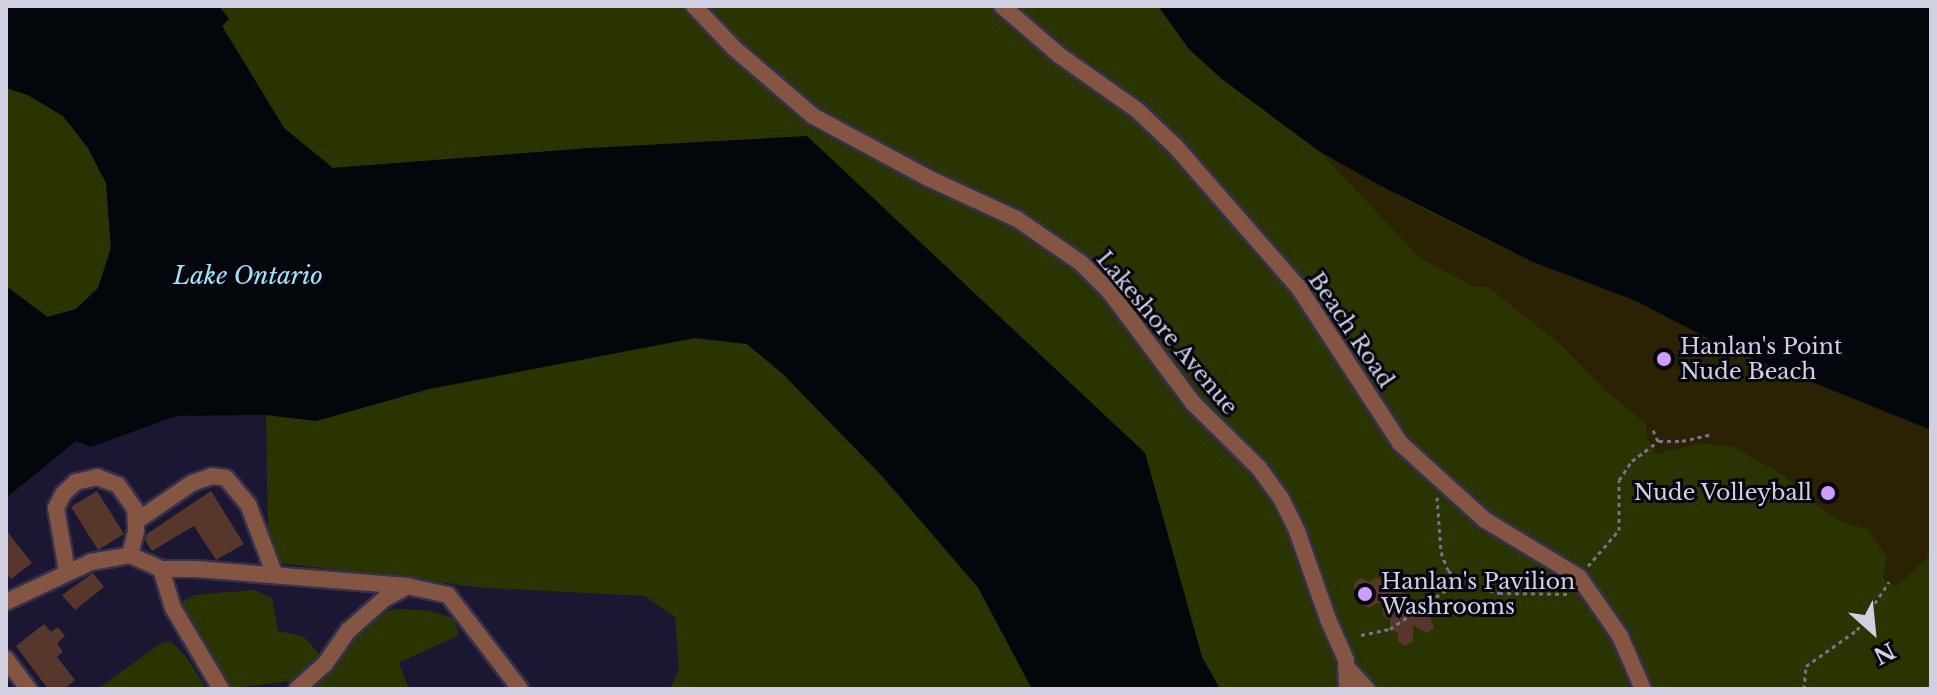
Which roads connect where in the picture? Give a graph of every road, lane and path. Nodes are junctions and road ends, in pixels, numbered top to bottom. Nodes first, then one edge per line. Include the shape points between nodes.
1 (694, 6) edge
2 (1002, 6) edge
3 (1653, 430) dead end
4 (1712, 434) dead end
5 (1658, 441) junction
6 (1436, 477) junction
7 (138, 520) junction
8 (130, 555) junction
9 (161, 569) junction
10 (67, 571) junction
11 (275, 575) junction
12 (1579, 577) junction
13 (1459, 581) junction
14 (1889, 582) dead end
15 (407, 586) junction
16 (1594, 595) junction
17 (6, 602) edge
18 (1361, 635) dead end
19 (6, 659) edge
20 (1349, 670) junction
21 (29, 689) edge
22 (221, 689) edge
23 (297, 689) edge
24 (520, 689) edge
25 (1347, 689) edge
26 (1367, 689) edge
27 (1643, 689) edge
28 (1804, 689) edge

1 - 20 lane, Lakeshore Avenue via 813,116 1017,219 1091,272 1193,403 1259,468 1281,498
2 - 6 lane, Beach Road via 1059,55 1137,110 1176,147 1299,288 1400,443
3 - 5 path
4 - 5 path
5 - 12 path via 1624,471 1619,480 1619,530
6 - 12 lane, Beach Road via 1485,520
6 - 13 path via 1441,552
7 - 8 lane
7 - 10 lane via 118,485 97,477 76,482 56,508
7 - 11 lane via 192,483 212,476 226,478 248,504
8 - 9 lane
8 - 10 lane
9 - 11 lane
9 - 22 lane via 173,608
10 - 17 lane
11 - 15 lane
12 - 16 lane, Beach Road
13 - 16 path via 1499,593
13 - 18 path via 1390,629
14 - 28 path via 1857,630 1806,666
15 - 23 lane via 348,631 325,664
15 - 24 lane via 448,595
16 - 27 lane, Beach Road via 1620,636
19 - 21 lane
20 - 25 lane, Lakeshore Avenue
20 - 26 lane, Lakeshore Avenue

